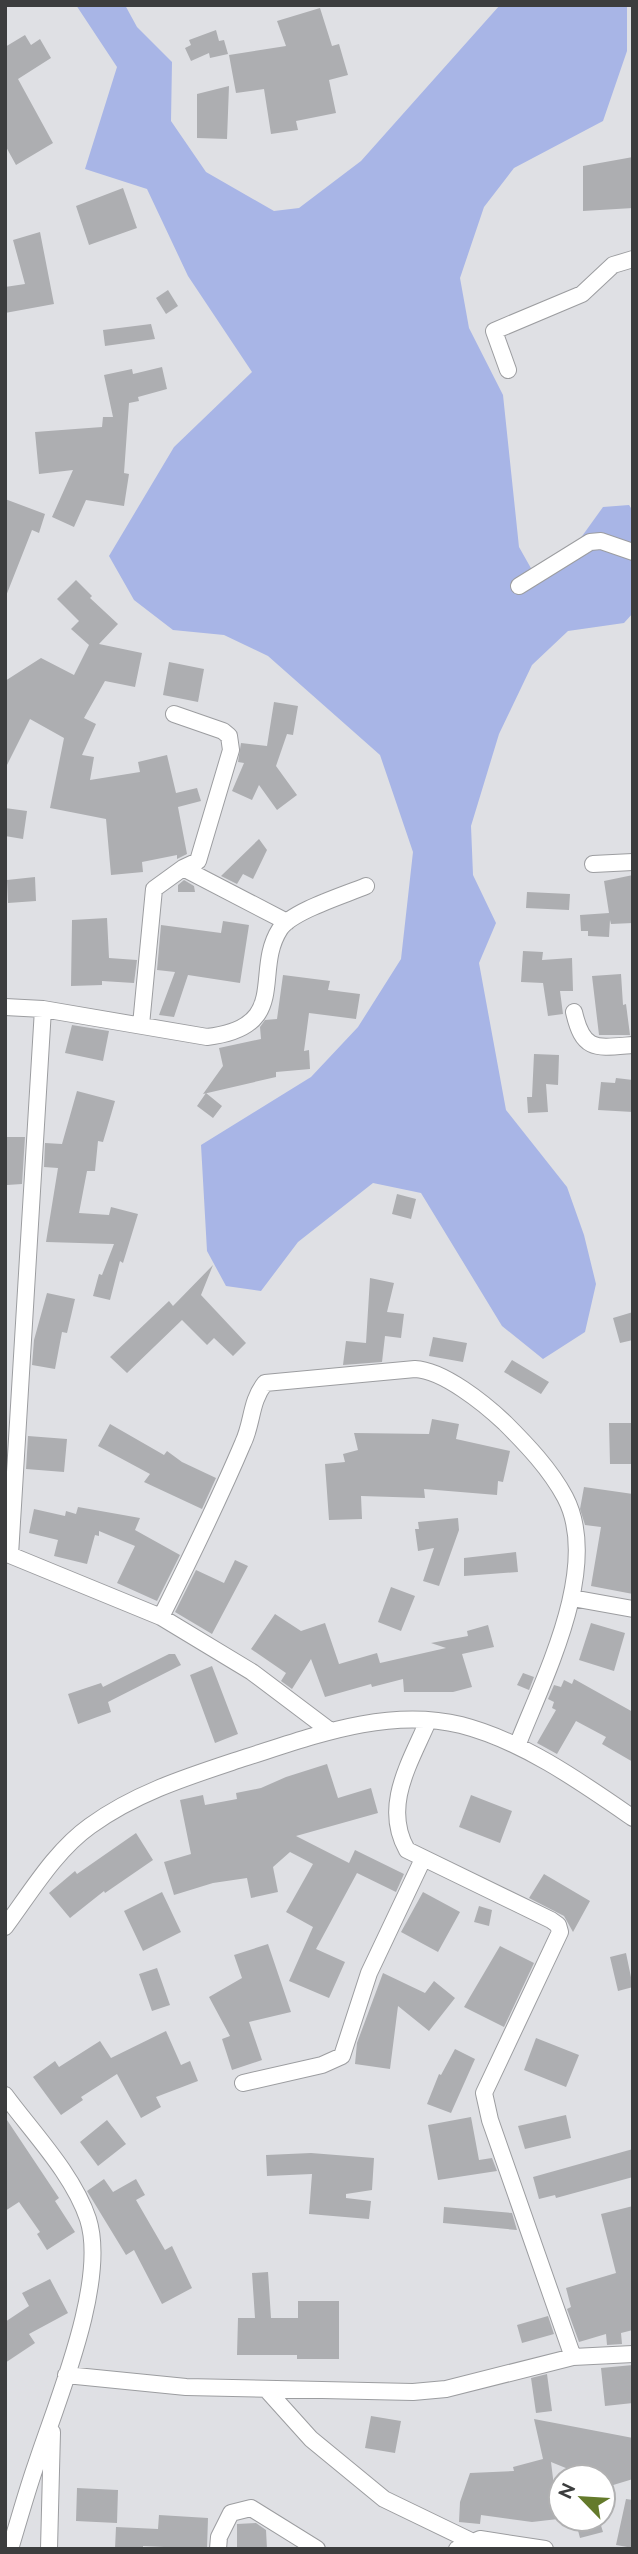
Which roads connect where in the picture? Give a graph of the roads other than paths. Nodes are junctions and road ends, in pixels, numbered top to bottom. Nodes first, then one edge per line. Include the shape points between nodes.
1 (633, 259) edge
2 (508, 370) dead end
3 (633, 552) edge
4 (519, 586) dead end
5 (174, 714) dead end
6 (633, 862) edge
7 (593, 864) dead end
8 (183, 868) junction
9 (366, 886) dead end
10 (287, 922) junction
11 (5, 1007) edge
12 (43, 1009) junction
13 (574, 1012) dead end
14 (141, 1025) junction
15 (633, 1045) edge
16 (8, 1554) edge
17 (572, 1598) junction
18 (633, 1609) edge
19 (161, 1617) junction
20 (428, 1721) junction
21 (329, 1730) junction
22 (517, 1746) junction
23 (633, 1818) edge
24 (423, 1859) junction
25 (5, 1927) edge
26 (243, 2083) dead end
27 (5, 2095) edge
28 (633, 2354) edge
29 (573, 2357) junction
30 (66, 2375) junction
31 (266, 2389) junction
32 (52, 2414) junction
33 (464, 2545) edge
34 (10, 2549) edge
35 (49, 2549) edge
36 (218, 2549) edge
37 (317, 2549) edge
38 (545, 2549) edge

1 - 2 street via 613,265 582,294 494,331
3 - 4 street via 590,542
5 - 8 street via 223,731 231,742 201,858
6 - 7 street
8 - 10 street
8 - 14 street via 154,889
9 - 10 street
10 - 14 street via 274,943 261,1008 244,1025 228,1035 207,1037
11 - 12 street
12 - 14 street
12 - 16 street
13 - 15 street via 585,1041 608,1047
16 - 19 street
17 - 18 street
17 - 19 street via 578,1572 566,1499 532,1450 484,1403 429,1371 415,1369 265,1383 255,1395 246,1436 207,1526
17 - 22 street
19 - 21 street via 252,1672
20 - 21 street via 398,1720
20 - 22 street via 460,1725
20 - 24 street via 396,1802 400,1837 407,1850
21 - 25 street via 172,1782 124,1803 88,1827 57,1856
22 - 23 street
24 - 26 street via 369,1973 342,2056
24 - 29 street via 558,1924 560,1932 484,2093
27 - 30 street via 76,2192 90,2231 93,2266
28 - 29 street
29 - 31 street via 446,2389 380,2393
30 - 31 street
30 - 32 street
31 - 33 street via 311,2439 384,2499
32 - 34 street
32 - 35 street
33 - 38 street via 489,2540
36 - 37 street via 231,2513 251,2508

